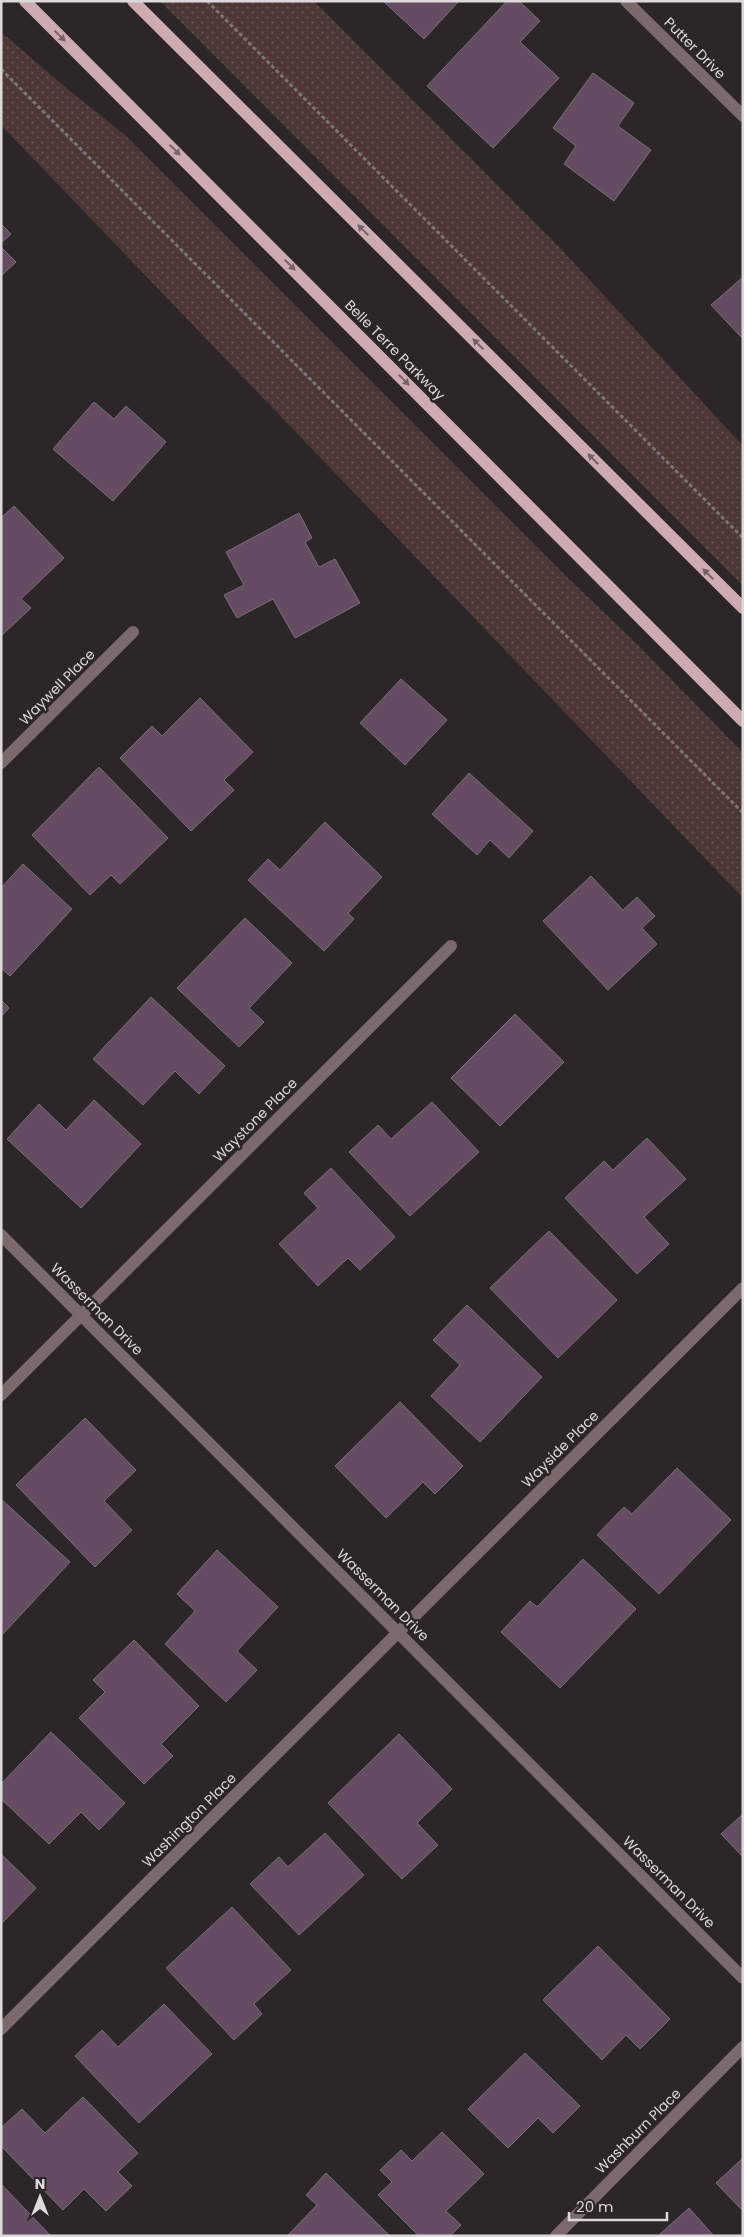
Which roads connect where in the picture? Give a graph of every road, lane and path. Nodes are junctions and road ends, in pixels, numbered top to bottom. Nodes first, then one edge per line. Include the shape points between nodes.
1 (25, 1) edge
2 (133, 1) edge
3 (207, 1) edge
4 (626, 1) edge
5 (1, 69) edge
6 (743, 116) edge
7 (743, 538) edge
8 (743, 608) edge
9 (133, 632) dead end
10 (743, 721) edge
11 (1, 763) edge
12 (743, 813) edge
13 (451, 946) dead end
14 (1, 1235) edge
15 (743, 1288) edge
16 (81, 1315) junction
17 (1, 1395) edge
18 (398, 1632) junction
19 (743, 1978) edge
20 (1, 2029) edge
21 (743, 2047) edge
22 (556, 2236) edge

1 -> 10 main road, Belle Terre Parkway
8 -> 2 main road
3 - 7 path
4 - 6 street, Putter Drive
5 - 12 path
9 - 11 street, Waywell Place
13 - 16 street, Waystone Place
14 - 16 street, Wasserman Drive
15 - 18 street, Wayside Place
16 - 17 street, Waystone Place
16 - 18 street, Wasserman Drive
18 - 19 street, Wasserman Drive
18 - 20 street, Washington Place
21 - 22 street, Washburn Place

